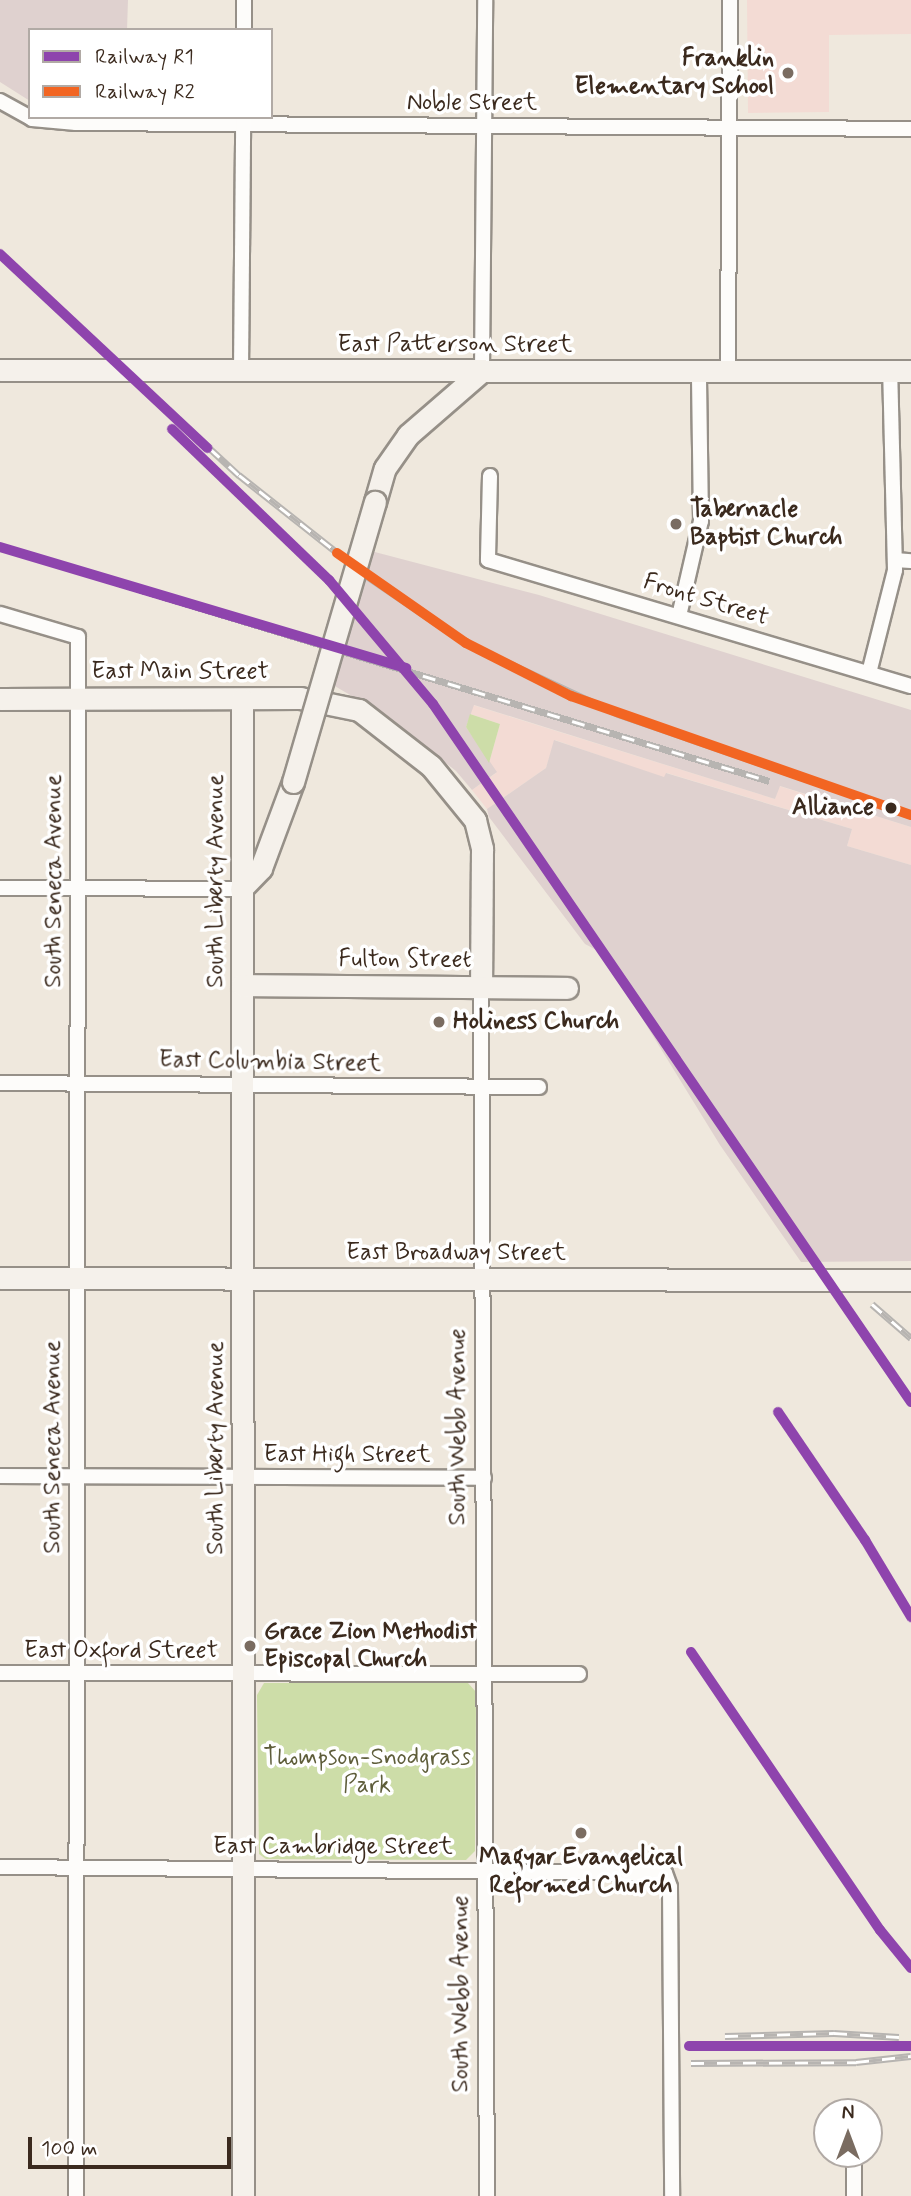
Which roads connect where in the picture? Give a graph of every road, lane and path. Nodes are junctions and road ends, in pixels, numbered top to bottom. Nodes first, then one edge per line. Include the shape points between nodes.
1 (244, 0) edge
2 (485, 0) edge
3 (730, 0) edge
4 (244, 28) edge
5 (0, 101) edge
6 (28, 117) edge
7 (32, 119) edge
8 (243, 121) edge
9 (484, 126) junction
10 (730, 129) junction
11 (911, 129) edge
12 (0, 370) edge
13 (901, 370) edge
14 (242, 371) junction
15 (482, 371) junction
16 (699, 371) junction
17 (728, 371) junction
18 (490, 476) dead end
19 (895, 561) junction
20 (911, 561) edge
21 (0, 614) edge
22 (679, 616) junction
23 (869, 673) junction
24 (911, 685) edge
25 (0, 699) edge
26 (77, 699) junction
27 (242, 699) junction
28 (359, 710) joint
29 (0, 888) edge
30 (77, 889) junction
31 (241, 889) junction
32 (242, 985) junction
33 (481, 987) junction
34 (567, 988) dead end
35 (0, 1083) edge
36 (77, 1083) junction
37 (241, 1085) junction
38 (482, 1087) junction
39 (539, 1087) dead end
40 (0, 1278) edge
41 (77, 1278) junction
42 (242, 1279) junction
43 (483, 1280) junction
44 (911, 1280) edge
45 (0, 1476) edge
46 (76, 1476) junction
47 (243, 1478) junction
48 (484, 1478) junction
49 (0, 1672) edge
50 (76, 1673) junction
51 (244, 1674) junction
52 (579, 1674) dead end
53 (485, 1675) junction
54 (0, 1867) edge
55 (78, 1868) junction
56 (244, 1868) junction
57 (488, 1870) junction
58 (854, 2168) edge
59 (76, 2196) edge
60 (243, 2196) edge
61 (487, 2196) edge
62 (672, 2196) edge
63 (854, 2196) edge

1 - 4 street
2 - 9 street
3 - 10 street
5 - 6 street, Noble Street
7 - 8 street, Noble Street
8 - 9 street, Noble Street
8 - 14 street
9 - 10 street, Noble Street
9 - 15 street
10 - 11 street, Noble Street
10 - 17 street
12 - 14 street, East Patterson Street
13 - 17 street, East Patterson Street
13 - 19 street
14 - 15 street, East Patterson Street
15 - 16 street, East Patterson Street
15 - 31 street, bridge via 408,435 385,468 293,782 261,868
16 - 17 street, East Patterson Street
16 - 22 street via 701,521
18 - 22 street, Front Street via 488,559
19 - 20 street
19 - 23 street via 891,599
21 - 26 street, South Seneca Avenue via 78,637
22 - 23 street, Front Street
23 - 24 street, Front Street
25 - 26 street, East Main Street
26 - 27 street, East Main Street
26 - 30 street, South Seneca Avenue
27 - 28 street, East Main Street via 326,700
27 - 31 street, South Liberty Avenue
28 - 33 street, South Webb Avenue via 431,766 475,820 482,849
29 - 30 street
30 - 31 street
30 - 36 street, South Seneca Avenue
31 - 32 street, South Liberty Avenue
32 - 33 street, Fulton Street
32 - 37 street, South Liberty Avenue
33 - 34 street, Fulton Street
33 - 38 street, South Webb Avenue
35 - 36 street, East Columbia Street
36 - 37 street, East Columbia Street
36 - 41 street, South Seneca Avenue
37 - 38 street, East Columbia Street
37 - 42 street, South Liberty Avenue
38 - 39 street, East Columbia Street
38 - 43 street, South Webb Avenue
40 - 41 street, East Broadway Street
41 - 42 street, East Broadway Street
41 - 46 street, South Seneca Avenue
42 - 43 street, East Broadway Street
42 - 47 street, South Liberty Avenue
43 - 44 street, East Broadway Street
43 - 48 street, South Webb Avenue
45 - 46 street, East High Street
46 - 47 street, East High Street
46 - 50 street, South Seneca Avenue
47 - 48 street, East High Street
47 - 51 street, South Liberty Avenue
48 - 53 street, South Webb Avenue
49 - 50 street, East Oxford Street
50 - 51 street, East Oxford Street
50 - 55 street, South Seneca Avenue
51 - 53 street, East Oxford Street
51 - 56 street, South Liberty Avenue
52 - 53 street, East Oxford Street
53 - 57 street, South Webb Avenue
54 - 55 street, East Cambridge Street
55 - 56 street, East Cambridge Street
55 - 59 street, South Seneca Avenue
56 - 57 street, East Cambridge Street
56 - 60 street, South Liberty Avenue
57 - 61 street, South Webb Avenue
57 - 62 street, East Cambridge Street via 665,1873 670,1887
58 - 63 street

